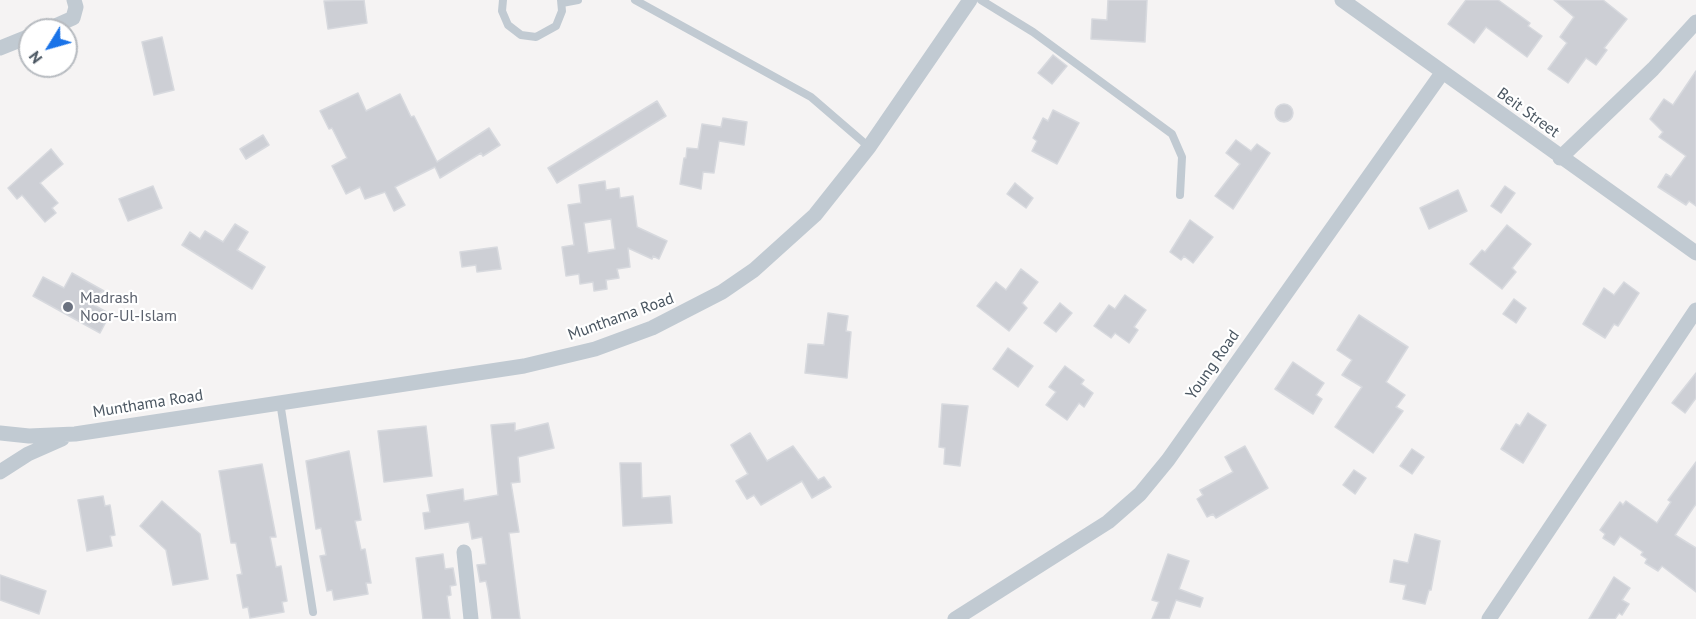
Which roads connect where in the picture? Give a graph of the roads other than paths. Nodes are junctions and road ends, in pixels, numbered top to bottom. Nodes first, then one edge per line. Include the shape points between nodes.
1 (74, 0) edge
2 (503, 0) edge
3 (578, 0) edge
4 (635, 0) edge
5 (970, 0) edge
6 (981, 0) edge
7 (1342, 0) edge
8 (562, 2) edge
9 (73, 18) edge
10 (1696, 22) edge
11 (18, 41) edge
12 (0, 48) edge
13 (1442, 73) junction
14 (869, 147) junction
15 (1560, 158) junction
16 (1180, 195) dead end
17 (1696, 253) edge
18 (1696, 310) edge
19 (280, 402) junction
20 (0, 433) edge
21 (75, 434) junction
22 (0, 472) edge
23 (464, 552) dead end
24 (313, 612) dead end
25 (471, 619) edge
26 (955, 619) edge
27 (1490, 619) edge

1 - 9 street
2 - 8 lane via 502,11 508,25 528,37 551,31 560,19
3 - 8 lane
4 - 14 lane via 811,97
5 - 14 street, Munthama Road
6 - 16 lane via 1034,32 1172,134 1182,157
7 - 13 street, Beit Street
10 - 15 street
11 - 12 street
13 - 15 street, Beit Street
13 - 26 street, Young Road via 1151,482 1108,522
14 - 19 street, Munthama Road via 815,215 762,263 722,292 652,328 595,349 524,366
15 - 17 street, Beit Street
18 - 27 street
19 - 21 street, Munthama Road
19 - 24 lane
20 - 21 street
21 - 22 street via 42,447
23 - 25 street

